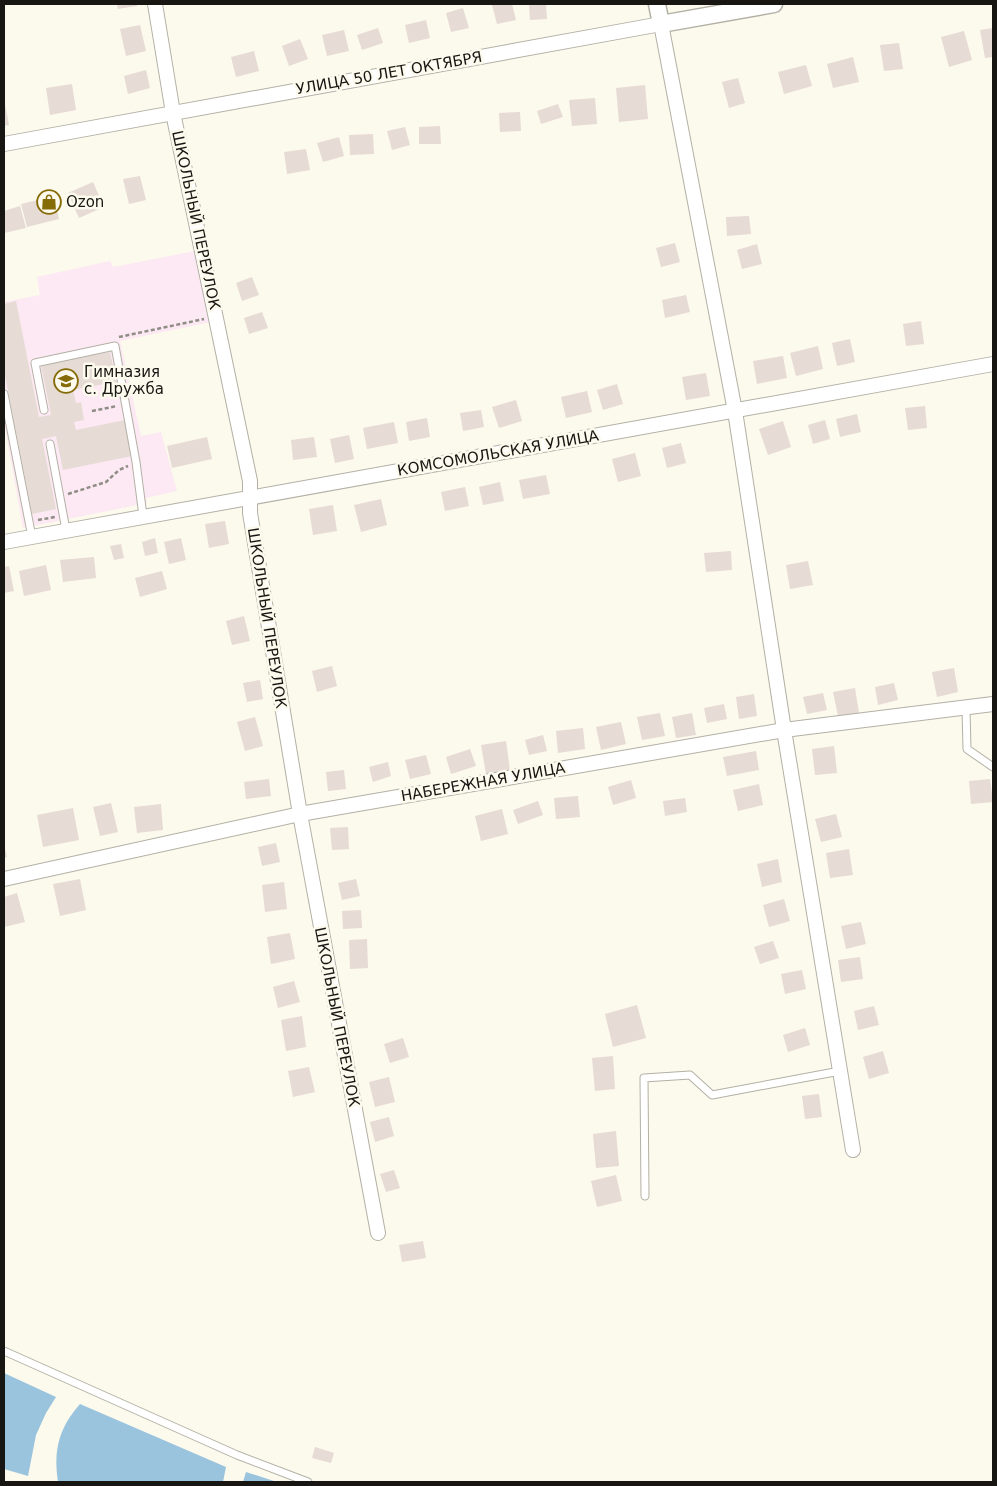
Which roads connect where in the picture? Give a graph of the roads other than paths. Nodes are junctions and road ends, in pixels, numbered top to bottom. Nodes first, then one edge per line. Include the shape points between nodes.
1 (155, 4) edge
2 (657, 4) edge
3 (774, 4) edge
4 (661, 24) junction
5 (174, 113) junction
6 (4, 144) edge
7 (993, 364) edge
8 (4, 394) edge
9 (44, 410) dead end
10 (735, 412) junction
11 (50, 444) dead end
12 (250, 496) junction
13 (143, 516) junction
14 (66, 530) junction
15 (32, 537) junction
16 (4, 542) edge
17 (993, 704) edge
18 (966, 709) junction
19 (784, 730) junction
20 (993, 767) edge
21 (300, 814) junction
22 (4, 879) edge
23 (840, 1071) junction
24 (853, 1150) dead end
25 (645, 1196) dead end
26 (378, 1233) dead end
27 (4, 1351) edge
28 (308, 1482) edge

1 - 5 street, ШКОЛЬНЫЙ ПЕРЕУЛОК
2 - 4 street
3 - 4 street, УЛИЦА 50 ЛЕТ ОКТЯБРЯ
4 - 5 street, УЛИЦА 50 ЛЕТ ОКТЯБРЯ
4 - 10 street
5 - 6 street, УЛИЦА 50 ЛЕТ ОКТЯБРЯ
5 - 12 street, ШКОЛЬНЫЙ ПЕРЕУЛОК via 250,481
7 - 10 street, КОМСОМОЛЬСКАЯ УЛИЦА
8 - 15 lane
9 - 13 lane via 35,363 115,346
10 - 12 street, КОМСОМОЛЬСКАЯ УЛИЦА
10 - 19 street
11 - 14 lane
12 - 13 street, КОМСОМОЛЬСКАЯ УЛИЦА
12 - 21 street, ШКОЛЬНЫЙ ПЕРЕУЛОК via 251,523
13 - 14 street, КОМСОМОЛЬСКАЯ УЛИЦА
14 - 15 street, КОМСОМОЛЬСКАЯ УЛИЦА
15 - 16 street, КОМСОМОЛЬСКАЯ УЛИЦА
17 - 18 street, НАБЕРЕЖНАЯ УЛИЦА
18 - 19 street, НАБЕРЕЖНАЯ УЛИЦА
18 - 20 lane via 967,749
19 - 21 street, НАБЕРЕЖНАЯ УЛИЦА
19 - 23 street
21 - 22 street, НАБЕРЕЖНАЯ УЛИЦА
21 - 26 street, ШКОЛЬНЫЙ ПЕРЕУЛОК
23 - 24 street
23 - 25 lane via 712,1095 690,1075 644,1078
27 - 28 lane via 237,1455

